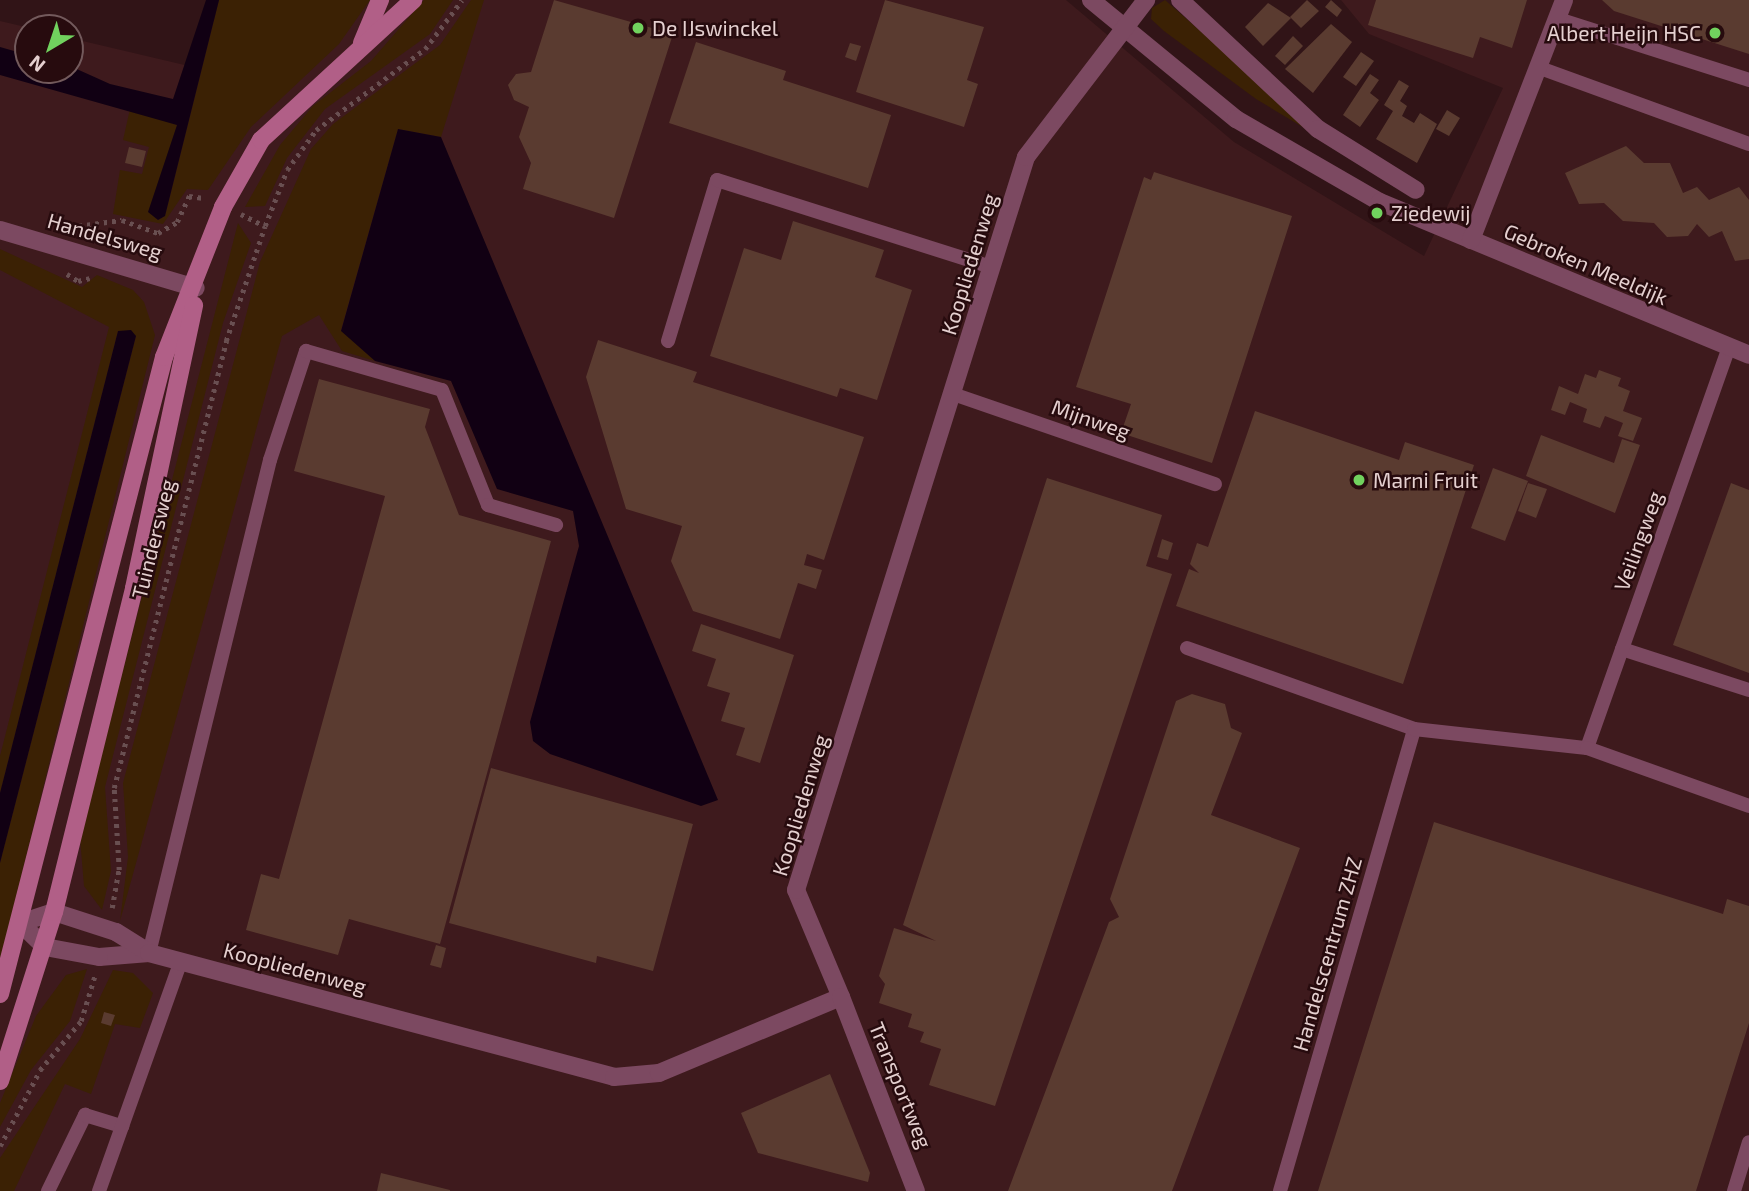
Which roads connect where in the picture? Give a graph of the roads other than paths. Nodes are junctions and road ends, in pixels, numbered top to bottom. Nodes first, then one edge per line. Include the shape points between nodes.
1 (380, 0) edge
2 (413, 0) edge
3 (1091, 0) edge
4 (1146, 0) edge
5 (1180, 0) edge
6 (1564, 0) edge
7 (1558, 19) junction
8 (1125, 31) junction
9 (362, 43) junction
10 (1541, 68) junction
11 (1749, 80) edge
12 (1749, 144) edge
13 (1416, 190) dead end
14 (0, 230) edge
15 (1471, 240) junction
16 (992, 267) junction
17 (196, 288) junction
18 (668, 341) dead end
19 (1729, 347) junction
20 (1749, 355) edge
21 (953, 394) junction
22 (1215, 484) dead end
23 (556, 525) dead end
24 (1187, 648) dead end
25 (1622, 649) junction
26 (1749, 690) edge
27 (1414, 729) junction
28 (1587, 748) junction
29 (1749, 806) edge
30 (54, 912) junction
31 (20, 923) junction
32 (45, 947) junction
33 (149, 953) junction
34 (181, 961) junction
35 (0, 995) edge
36 (841, 997) junction
37 (0, 1082) edge
38 (122, 1126) junction
39 (1749, 1142) edge
40 (48, 1191) edge
41 (99, 1191) edge
42 (916, 1191) edge
43 (1280, 1191) edge
44 (1734, 1191) edge

1 - 9 main road, Tuindersweg
2 - 9 main road, Tuindersweg via 395,23
3 - 8 street, Gebroken Meeldijk
4 - 8 street
5 - 13 street via 1308,120
6 - 7 street
7 - 10 street
7 - 11 lane
8 - 15 street, Gebroken Meeldijk via 1280,147 1380,202
8 - 16 street, Koopliedenweg via 1026,157
9 - 17 main road, Tuindersweg via 261,140 223,207
10 - 12 lane
10 - 15 street
14 - 17 street, Handelsweg
15 - 19 street, Gebroken Meeldijk
16 - 18 lane via 717,180
16 - 21 street, Koopliedenweg
17 - 30 main road, Tuindersweg via 177,403
17 - 31 main road, Tuindersweg via 164,357
19 - 20 street, Gebroken Meeldijk
19 - 25 lane, Veilingweg
21 - 22 lane, Mijnweg
21 - 36 street, Koopliedenweg via 796,890
23 - 33 lane via 488,505 442,390 306,351 270,460
24 - 27 lane
25 - 26 lane
25 - 28 lane, Veilingweg
27 - 28 lane
27 - 43 lane, Handelscentrum ZHZ
28 - 29 lane
30 - 31 street
30 - 32 main road, Tuindersweg
30 - 33 street, Koopliedenweg via 107,929
31 - 32 street
31 - 35 main road, Tuindersweg
32 - 33 street, Koopliedenweg via 99,957
32 - 37 main road, Tuindersweg
33 - 34 street, Koopliedenweg
34 - 36 street, Koopliedenweg via 614,1077 659,1073
34 - 38 lane
36 - 42 street, Transportweg
38 - 40 lane via 85,1115
38 - 41 lane
39 - 44 lane

